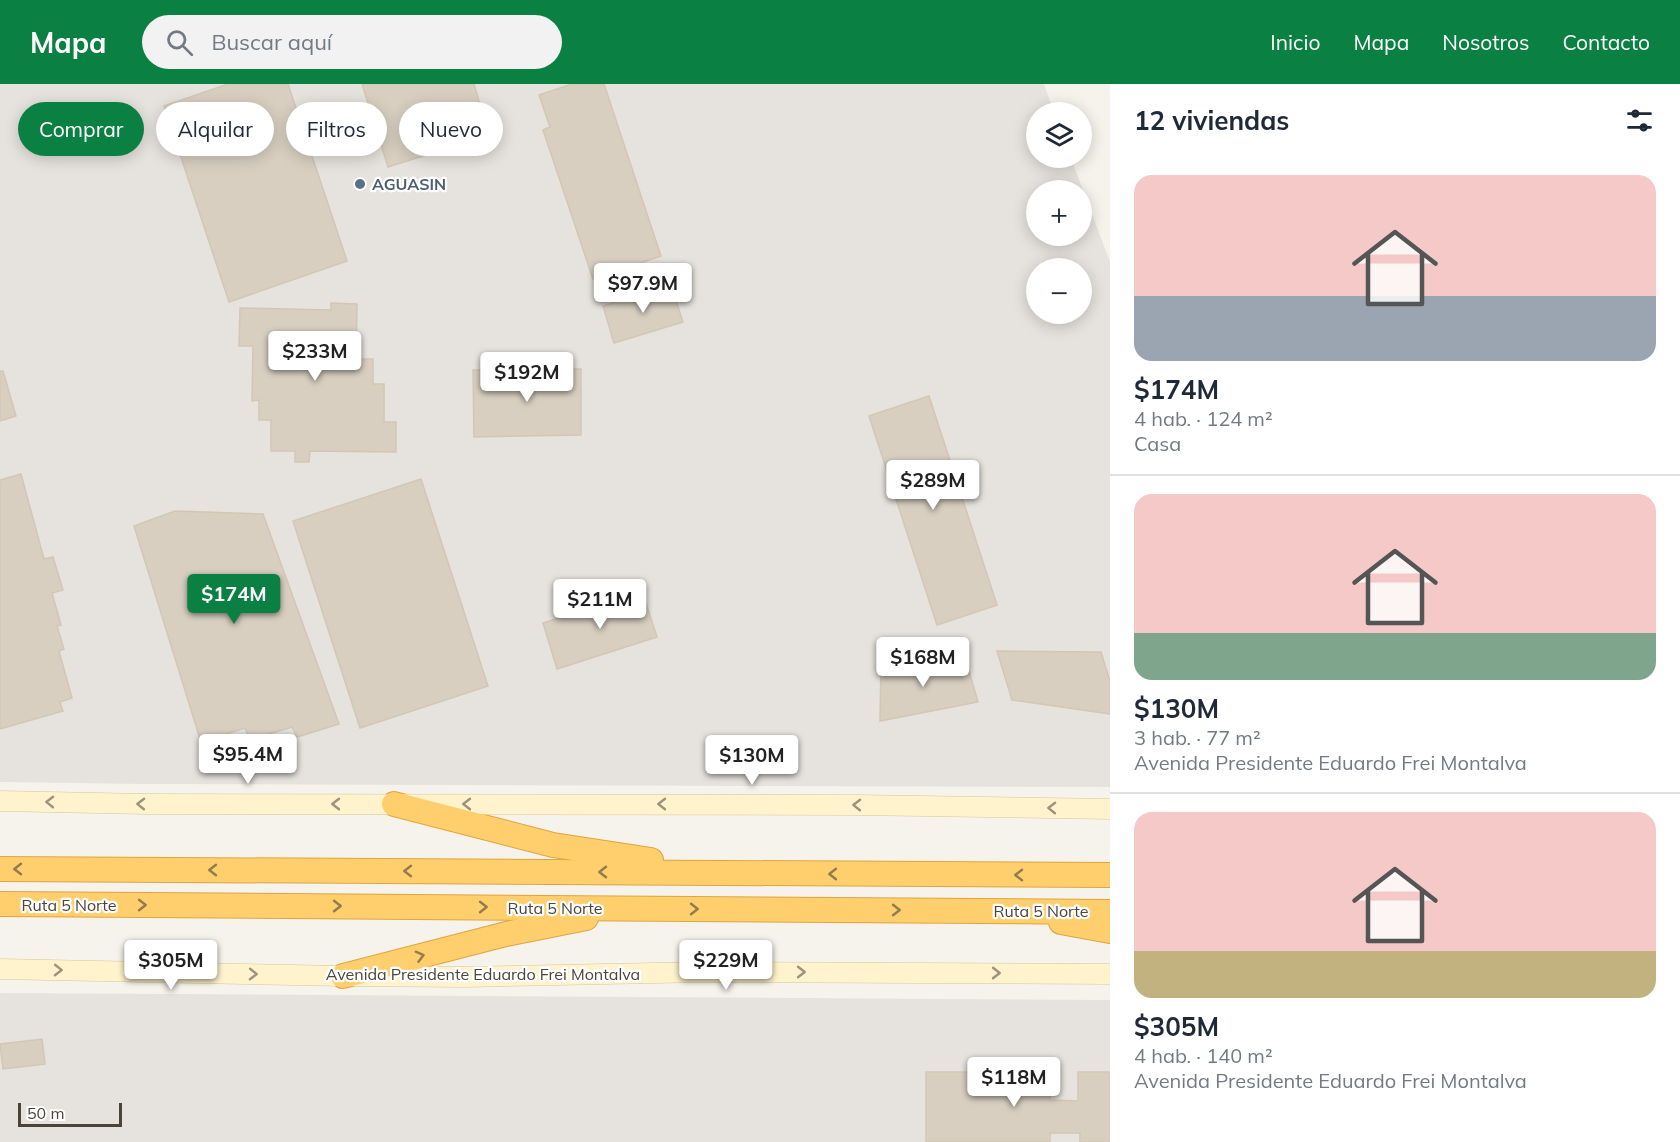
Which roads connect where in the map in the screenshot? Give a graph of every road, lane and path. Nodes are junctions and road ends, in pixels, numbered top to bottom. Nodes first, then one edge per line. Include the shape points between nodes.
1 (0, 801) edge
2 (394, 804) junction
3 (1110, 809) edge
4 (1110, 868) edge
5 (0, 869) edge
6 (725, 873) junction
7 (1077, 875) junction
8 (1110, 875) edge
9 (0, 904) edge
10 (635, 908) junction
11 (1015, 911) junction
12 (1110, 912) edge
13 (1110, 931) edge
14 (0, 969) edge
15 (1110, 974) edge
16 (343, 976) junction

2 -> 1 street
3 -> 2 street
2 - 6 highway via 553,845
4 - 7 highway
6 -> 5 highway
7 -> 6 highway
7 - 8 highway
9 -> 10 highway, Ruta 5 Norte
10 -> 11 highway, Ruta 5 Norte
16 -> 10 highway via 507,934
11 - 12 highway, Ruta 5 Norte
11 - 13 highway
14 -> 16 street, Avenida Presidente Eduardo Frei Montalva
16 -> 15 street, Avenida Presidente Eduardo Frei Montalva

